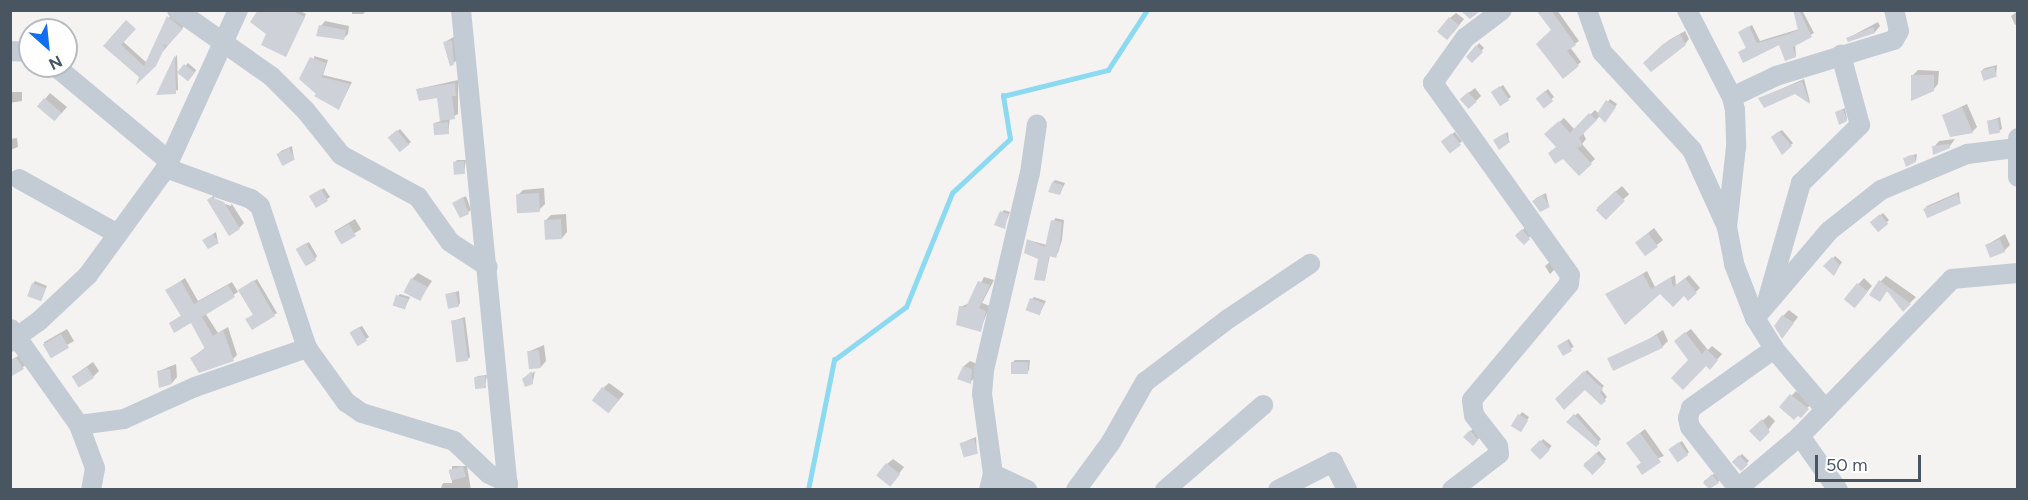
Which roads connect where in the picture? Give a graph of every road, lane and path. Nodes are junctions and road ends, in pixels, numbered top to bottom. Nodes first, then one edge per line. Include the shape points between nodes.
1 (177, 10) edge
2 (238, 10) edge
3 (461, 10) edge
4 (1502, 10) edge
5 (1587, 10) edge
6 (1687, 10) edge
7 (1894, 10) edge
8 (223, 45) junction
9 (1840, 55) junction
10 (69, 78) edge
11 (1732, 97) junction
12 (1037, 124) dead end
13 (2017, 143) edge
14 (167, 165) junction
15 (2018, 177) edge
16 (19, 179) dead end
17 (1727, 227) junction
18 (118, 234) junction
19 (1310, 264) dead end
20 (488, 267) junction
21 (2018, 273) edge
22 (1767, 300) junction
23 (1755, 318) junction
24 (12, 336) edge
25 (307, 348) junction
26 (1774, 349) junction
27 (1263, 405) dead end
28 (1826, 410) junction
29 (79, 425) junction
30 (1800, 435) junction
31 (991, 482) edge
32 (508, 486) edge
33 (1737, 488) edge
34 (91, 489) edge
35 (1028, 489) edge
36 (1076, 489) edge
37 (1165, 489) edge
38 (1278, 489) edge
39 (1347, 489) edge
40 (1452, 489) edge
41 (1838, 489) edge

1 - 8 street
2 - 8 street
3 - 20 street
4 - 40 street via 1464,38 1433,83 1570,275 1569,284 1472,400 1474,415 1498,446 1499,454
5 - 17 street via 1602,52 1692,150
6 - 11 street
7 - 9 street via 1898,37
8 - 14 street
8 - 20 street via 271,76 341,155 418,197 450,242
9 - 11 street via 1776,76
9 - 22 street via 1860,125 1801,183
10 - 14 street
11 - 17 street via 1736,147
12 - 31 street via 1030,173 984,370 982,394
13 - 15 street
13 - 22 street via 1967,154 1881,190 1829,231
14 - 18 street
14 - 25 street via 260,206
16 - 18 street
17 - 23 street via 1734,264
18 - 24 street via 79,285
19 - 36 street via 1145,382 1111,442
20 - 32 street
21 - 28 street via 1952,279
22 - 23 street
23 - 26 street
24 - 29 street
25 - 29 street via 195,387 124,419
25 - 32 street via 332,385 362,413 454,441
26 - 28 street
26 - 33 street via 1691,408 1688,418 1690,427
27 - 37 street
28 - 30 street
29 - 34 street via 94,462
30 - 33 street
30 - 41 street
31 - 35 street
38 - 39 street via 1333,462

